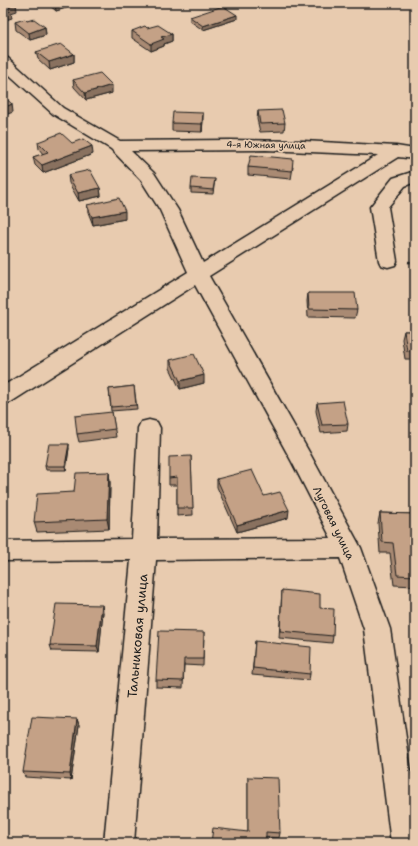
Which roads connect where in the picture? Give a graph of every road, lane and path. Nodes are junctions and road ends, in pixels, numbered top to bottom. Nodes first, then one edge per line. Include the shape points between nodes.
1 (3, 61) edge
2 (117, 146) junction
3 (396, 152) junction
4 (415, 154) edge
5 (415, 176) edge
6 (388, 261) dead end
7 (199, 275) junction
8 (3, 396) edge
9 (149, 428) dead end
10 (349, 548) junction
11 (144, 550) junction
12 (3, 551) edge
13 (119, 843) edge
14 (406, 843) edge

1 - 2 street, Луговая улица via 58,111
2 - 3 street, 4-я Южная улица via 322,146
2 - 7 street, Луговая улица via 148,177 169,210
3 - 4 street, 4-я Южная улица
3 - 7 street
5 - 6 street via 399,182 379,207
7 - 8 street
7 - 10 street, Луговая улица
9 - 11 street, Тальниковая улица
10 - 11 street
10 - 14 street, Луговая улица via 377,629
11 - 12 street
11 - 13 street, Тальниковая улица

